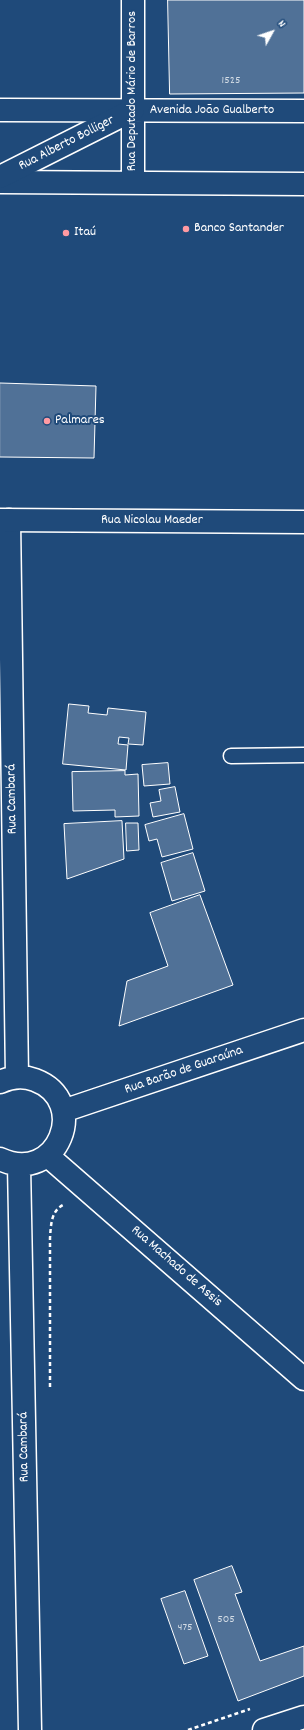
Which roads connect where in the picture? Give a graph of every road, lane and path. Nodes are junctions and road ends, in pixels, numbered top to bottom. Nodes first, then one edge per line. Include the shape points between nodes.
1 (133, 0) edge
2 (0, 110) edge
3 (133, 110) junction
4 (304, 111) edge
5 (0, 177) edge
6 (0, 182) edge
7 (133, 183) junction
8 (304, 184) edge
9 (4, 520) edge
10 (304, 522) edge
11 (304, 755) edge
12 (231, 756) dead end
13 (304, 1030) edge
14 (9, 1080) edge
15 (63, 1111) junction
16 (48, 1156) junction
17 (9, 1162) edge
18 (66, 1203) dead end
19 (304, 1379) edge
20 (50, 1389) dead end
21 (253, 1708) dead end
22 (304, 1717) edge
23 (30, 1730) edge
24 (188, 1730) edge
25 (264, 1730) edge

1 - 3 street, Rua Deputado Mário de Barros
2 - 3 street, Avenida João Gualberto
3 - 4 street, Avenida João Gualberto
3 - 5 street, Rua Alberto Bolliger
3 - 7 street, Rua Deputado Mário de Barros
6 - 7 street
7 - 8 street
9 - 10 street, Rua Nicolau Maeder
9 - 14 street, Rua Cambará
11 - 12 lane
13 - 15 street, Rua Barão de Guaraúna
14 - 15 street via 30,1078 41,1082 59,1100
15 - 16 street via 62,1134
16 - 17 street via 31,1164
16 - 19 street, Rua Machado de Assis
17 - 23 street, Rua Cambará
18 - 20 path via 52,1216 50,1238
21 - 24 path
22 - 25 street

